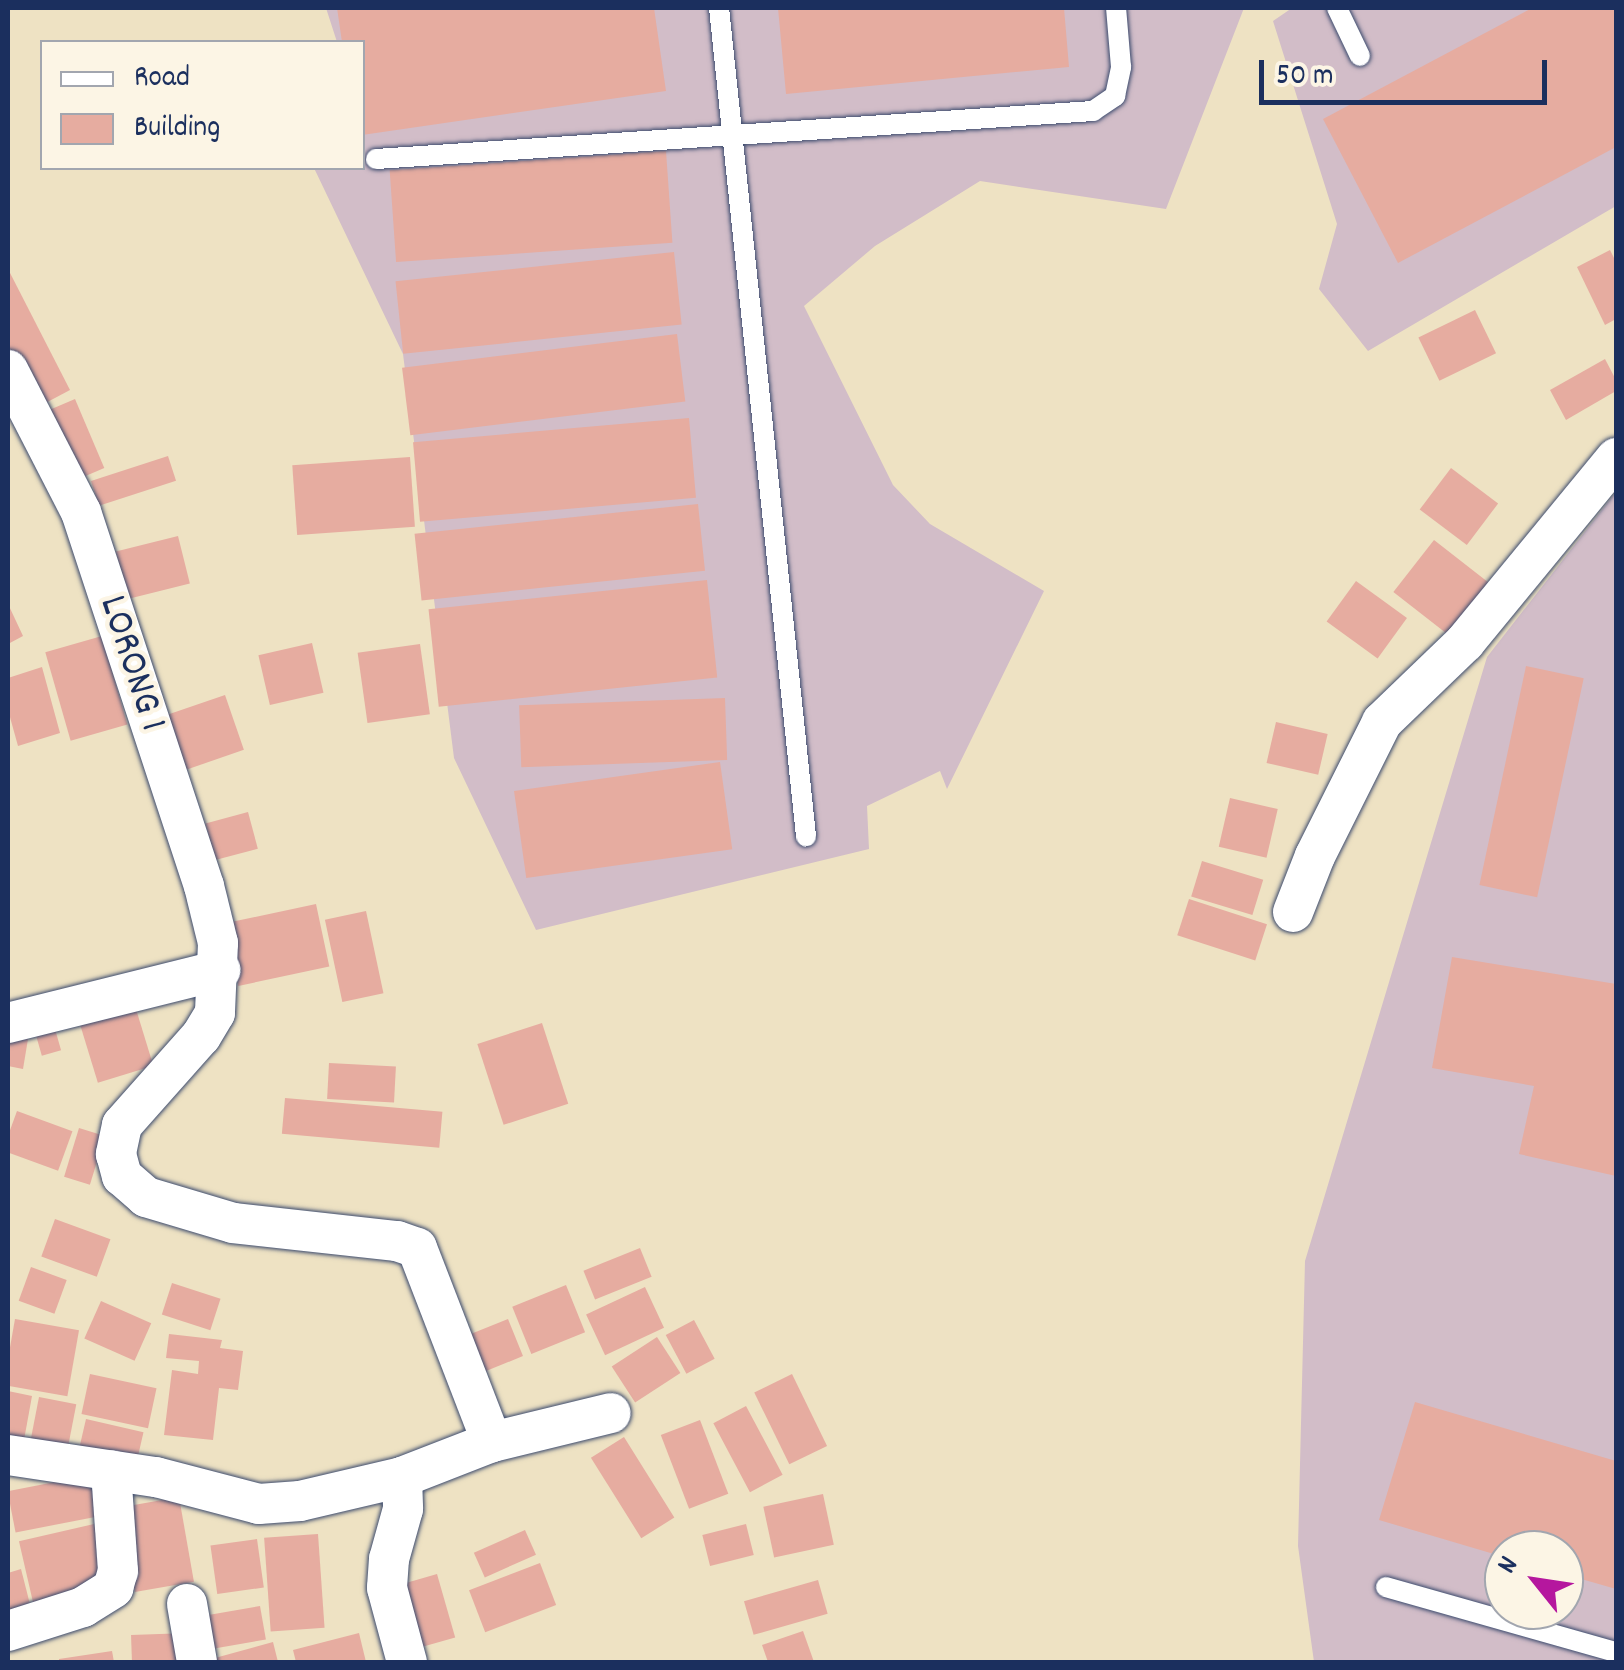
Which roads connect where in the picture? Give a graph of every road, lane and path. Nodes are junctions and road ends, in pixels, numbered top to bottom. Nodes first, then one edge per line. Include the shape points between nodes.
1 (719, 8) edge
2 (1116, 8) edge
3 (1337, 8) edge
4 (1360, 56) dead end
5 (733, 136) junction
6 (376, 159) dead end
7 (8, 370) edge
8 (1616, 458) edge
9 (806, 836) dead end
10 (1294, 912) dead end
11 (220, 970) junction
12 (8, 1022) edge
13 (611, 1413) dead end
14 (492, 1442) junction
15 (8, 1454) edge
16 (111, 1470) junction
17 (402, 1477) junction
18 (1386, 1586) dead end
19 (187, 1604) dead end
20 (8, 1631) edge
21 (1616, 1652) edge
22 (197, 1662) edge
23 (407, 1662) edge

1 - 5 lane
2 - 5 lane via 1121,66 1115,96 1092,111
3 - 4 lane
5 - 6 lane
5 - 9 lane
7 - 11 street, LORONG 1 via 81,512 204,886
8 - 10 street via 1465,642 1382,722
11 - 12 street
11 - 14 street via 215,1013 201,1036 122,1125 116,1154 122,1176 146,1197 233,1223 418,1248
13 - 14 street
14 - 17 street
15 - 16 street
16 - 17 street via 259,1504
16 - 20 street via 118,1571 113,1588 84,1608
17 - 23 street via 403,1509 387,1588
18 - 21 lane
19 - 22 street

